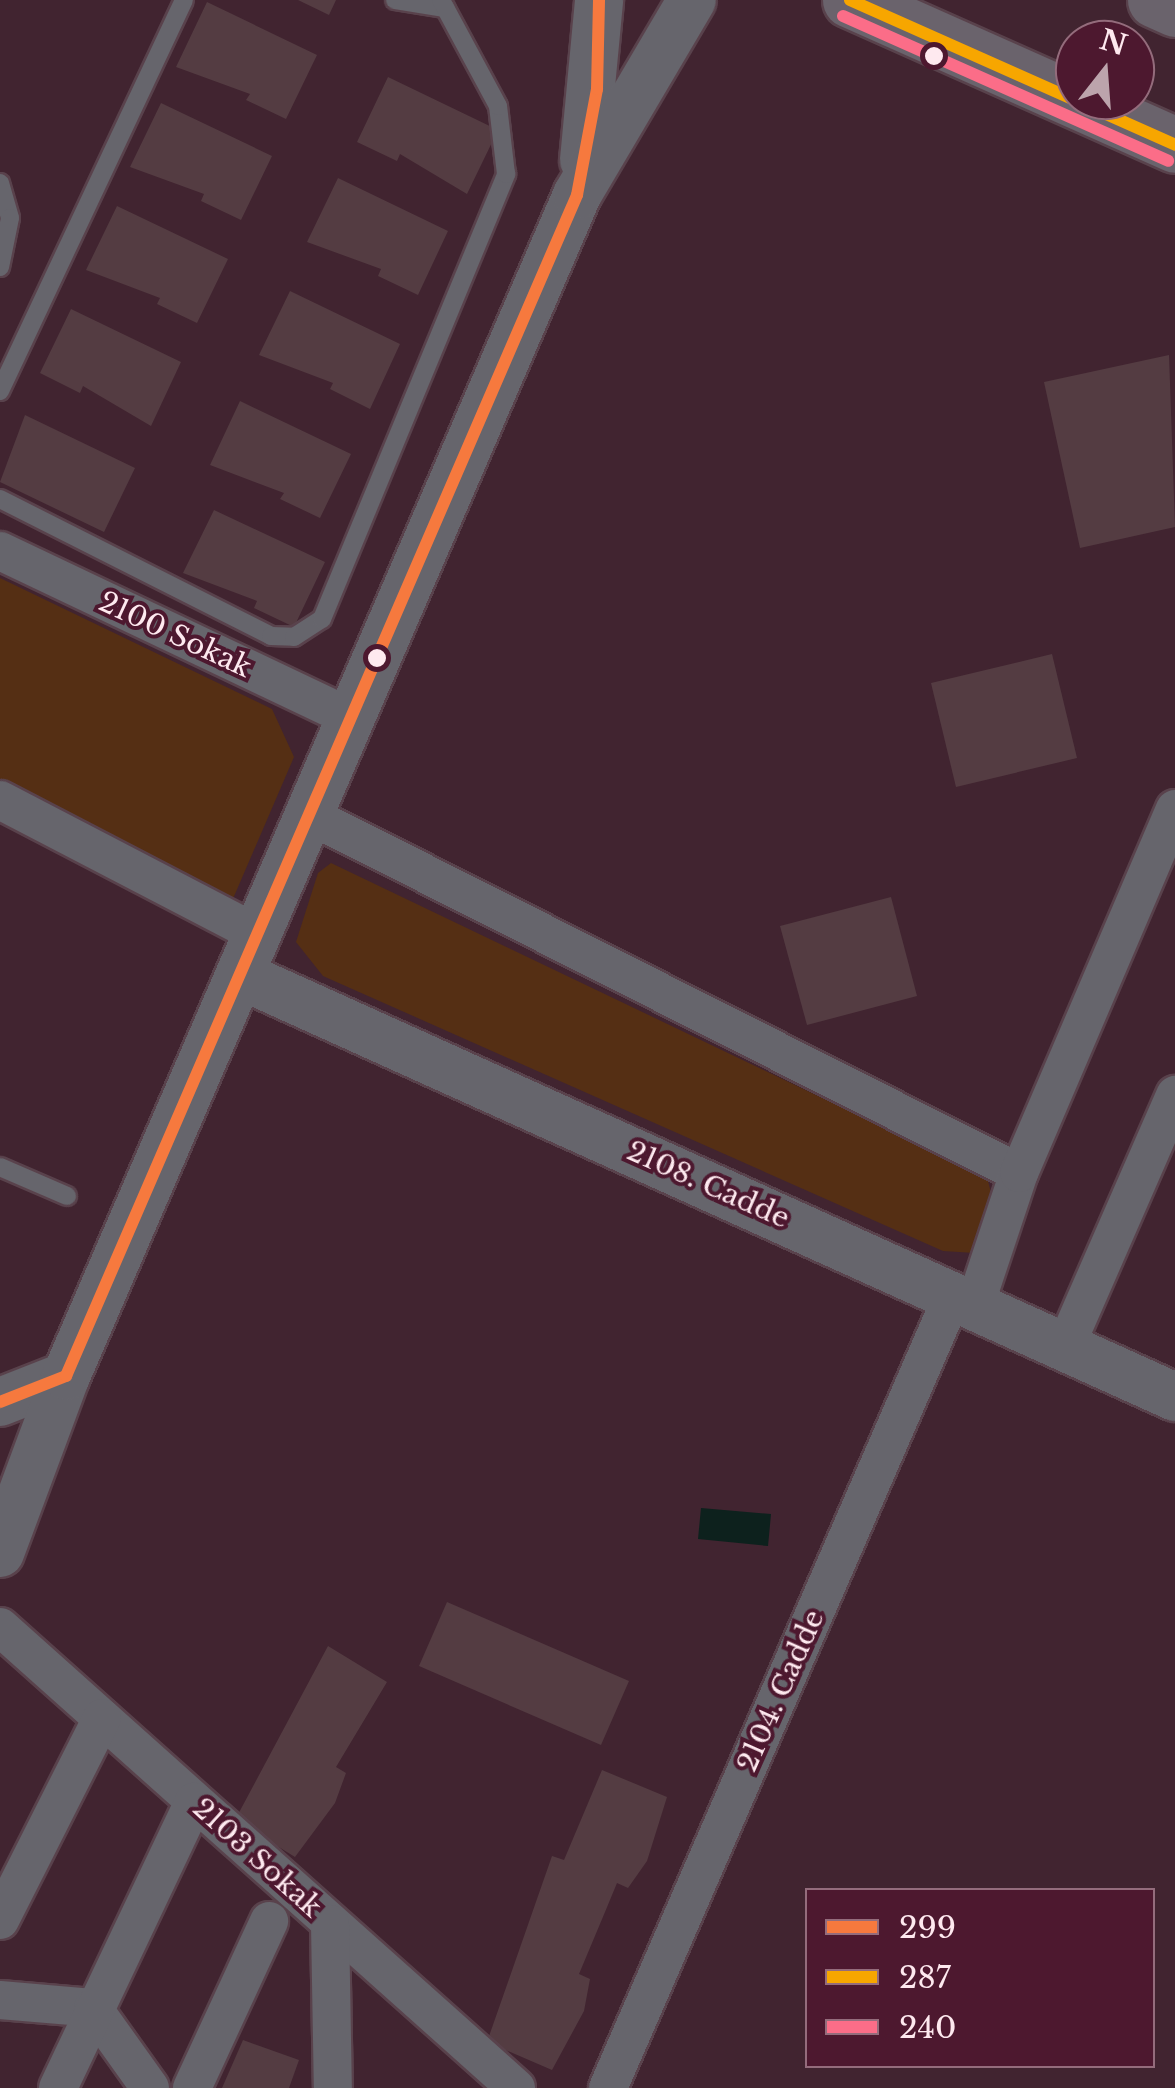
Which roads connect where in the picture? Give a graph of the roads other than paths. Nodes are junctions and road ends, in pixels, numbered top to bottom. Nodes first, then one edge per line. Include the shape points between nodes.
1 (184, 0) edge
2 (395, 0) edge
3 (600, 0) edge
4 (692, 0) edge
5 (850, 0) edge
6 (1155, 0) edge
7 (443, 4) edge
8 (1175, 9) edge
9 (1175, 145) edge
10 (0, 183) edge
11 (577, 194) junction
12 (0, 266) edge
13 (0, 391) edge
14 (0, 499) edge
15 (0, 551) edge
16 (140, 570) junction
17 (121, 608) junction
18 (351, 718) junction
19 (0, 800) edge
20 (1175, 809) edge
21 (309, 815) junction
22 (249, 954) junction
23 (1175, 1095) edge
24 (0, 1167) edge
25 (1020, 1173) junction
26 (67, 1196) dead end
27 (964, 1300) junction
28 (1066, 1345) junction
29 (66, 1376) junction
30 (1175, 1397) edge
31 (0, 1402) edge
32 (0, 1552) edge
33 (0, 1628) edge
34 (102, 1718) junction
35 (194, 1802) junction
36 (0, 1920) edge
37 (269, 1920) dead end
38 (330, 1924) junction
39 (0, 2000) edge
40 (92, 2008) junction
41 (58, 2088) edge
42 (150, 2088) edge
43 (192, 2088) edge
44 (334, 2088) edge
45 (516, 2088) edge
46 (608, 2088) edge

1 - 13 lane
2 - 7 lane
3 - 11 street via 597,89
4 - 11 street
5 - 9 main road
6 - 8 main road
7 - 16 lane via 498,106 502,194 322,619 294,637 271,636
10 - 12 lane via 10,218
11 - 18 street
14 - 16 lane
15 - 17 street, 2100 Sokak
16 - 17 lane
17 - 18 street, 2100 Sokak
18 - 21 street
19 - 22 street
20 - 25 street, 2104. Cadde
21 - 22 street
21 - 25 street
22 - 27 street, 2108. Cadde
22 - 29 street
23 - 28 street
24 - 26 lane
25 - 27 street, 2104. Cadde
27 - 28 street, 2108. Cadde
27 - 46 street, 2104. Cadde
28 - 30 street, 2108. Cadde
29 - 31 street
29 - 32 street
33 - 34 street, 2103 Sokak
34 - 35 street, 2103 Sokak
34 - 36 street
35 - 38 street, 2103 Sokak
35 - 40 street
37 - 43 street
38 - 44 street
38 - 45 street, 2103 Sokak
39 - 40 street
40 - 41 street
40 - 42 street

